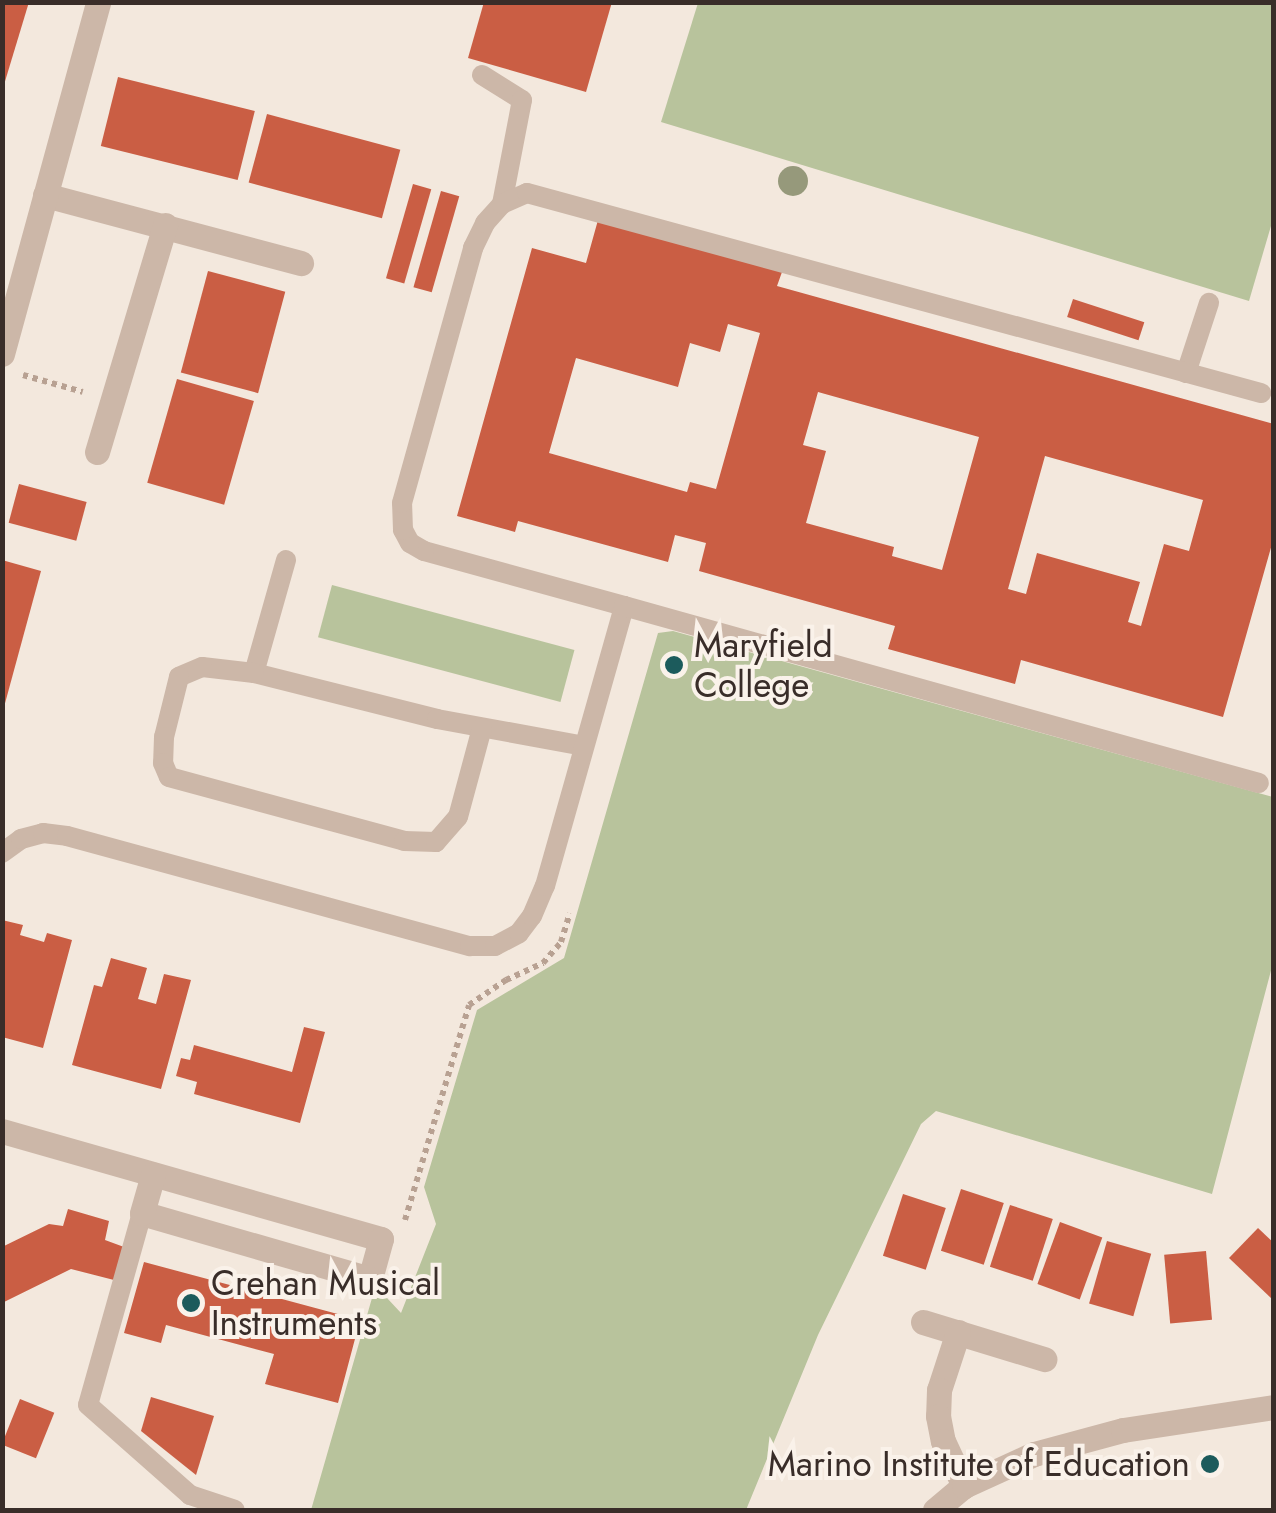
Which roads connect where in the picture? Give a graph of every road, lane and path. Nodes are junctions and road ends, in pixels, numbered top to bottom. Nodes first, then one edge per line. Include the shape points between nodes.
1 (98, 2) edge
2 (482, 75) dead end
3 (44, 195) junction
4 (502, 204) junction
5 (165, 225) junction
6 (301, 264) dead end
7 (1209, 303) dead end
8 (2, 354) edge
9 (1186, 373) junction
10 (21, 374) dead end
11 (1261, 394) dead end
12 (112, 401) junction
13 (97, 452) dead end
14 (286, 560) dead end
15 (624, 606) junction
16 (254, 673) junction
17 (482, 728) junction
18 (584, 746) junction
19 (1259, 783) dead end
20 (2, 853) edge
21 (2, 1131) edge
22 (153, 1175) junction
23 (142, 1213) junction
24 (923, 1322) dead end
25 (958, 1332) junction
26 (1044, 1359) dead end
27 (1274, 1407) edge
28 (964, 1486) junction
29 (235, 1510) edge
30 (935, 1510) edge

1 - 3 street
2 - 4 lane via 522,100
3 - 5 street
3 - 8 street
4 - 9 lane via 527,193 555,197
4 - 15 lane via 473,248 402,503 402,530 424,551
5 - 6 street
5 - 12 street
7 - 9 lane
9 - 11 lane
10 - 12 path
12 - 13 street
14 - 16 lane
15 - 18 lane
15 - 19 lane
16 - 17 lane
16 - 17 lane via 202,667 179,677 164,737 169,777 404,841 436,842 458,817
17 - 18 lane
18 - 20 lane via 546,886 518,933 495,946 470,946 68,836 43,833
21 - 22 street
22 - 23 street
22 - 23 street via 381,1239 370,1279
23 - 29 lane via 88,1405 190,1495
24 - 25 street
25 - 26 street
25 - 28 street via 939,1390 938,1416
27 - 28 street via 1123,1430 1034,1454
28 - 30 street

